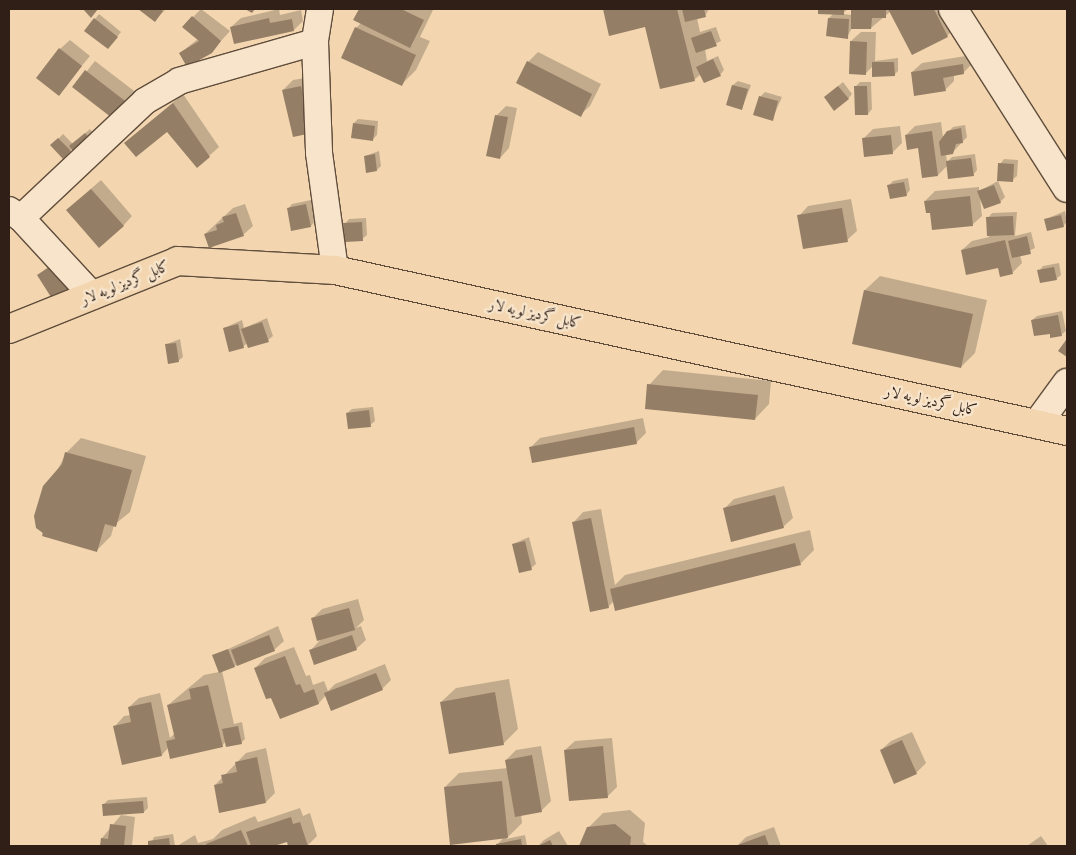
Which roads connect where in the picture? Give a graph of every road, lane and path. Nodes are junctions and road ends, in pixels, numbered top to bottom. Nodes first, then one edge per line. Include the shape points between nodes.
1 (320, 9) edge
2 (953, 9) edge
3 (315, 42) junction
4 (1067, 188) edge
5 (15, 214) edge
6 (335, 270) junction
7 (93, 296) junction
8 (9, 329) edge
9 (1067, 383) edge
10 (1037, 424) junction
11 (1067, 431) edge

1 - 3 street
2 - 4 street
3 - 5 street via 180,81 145,101
3 - 6 street via 319,153
5 - 7 street
6 - 7 highway, کابل گردیز لویه لار via 178,261
6 - 10 highway, کابل گردیز لویه لار
7 - 8 highway, کابل گردیز لویه لار
9 - 10 street
10 - 11 highway, کابل گردیز لویه لار

